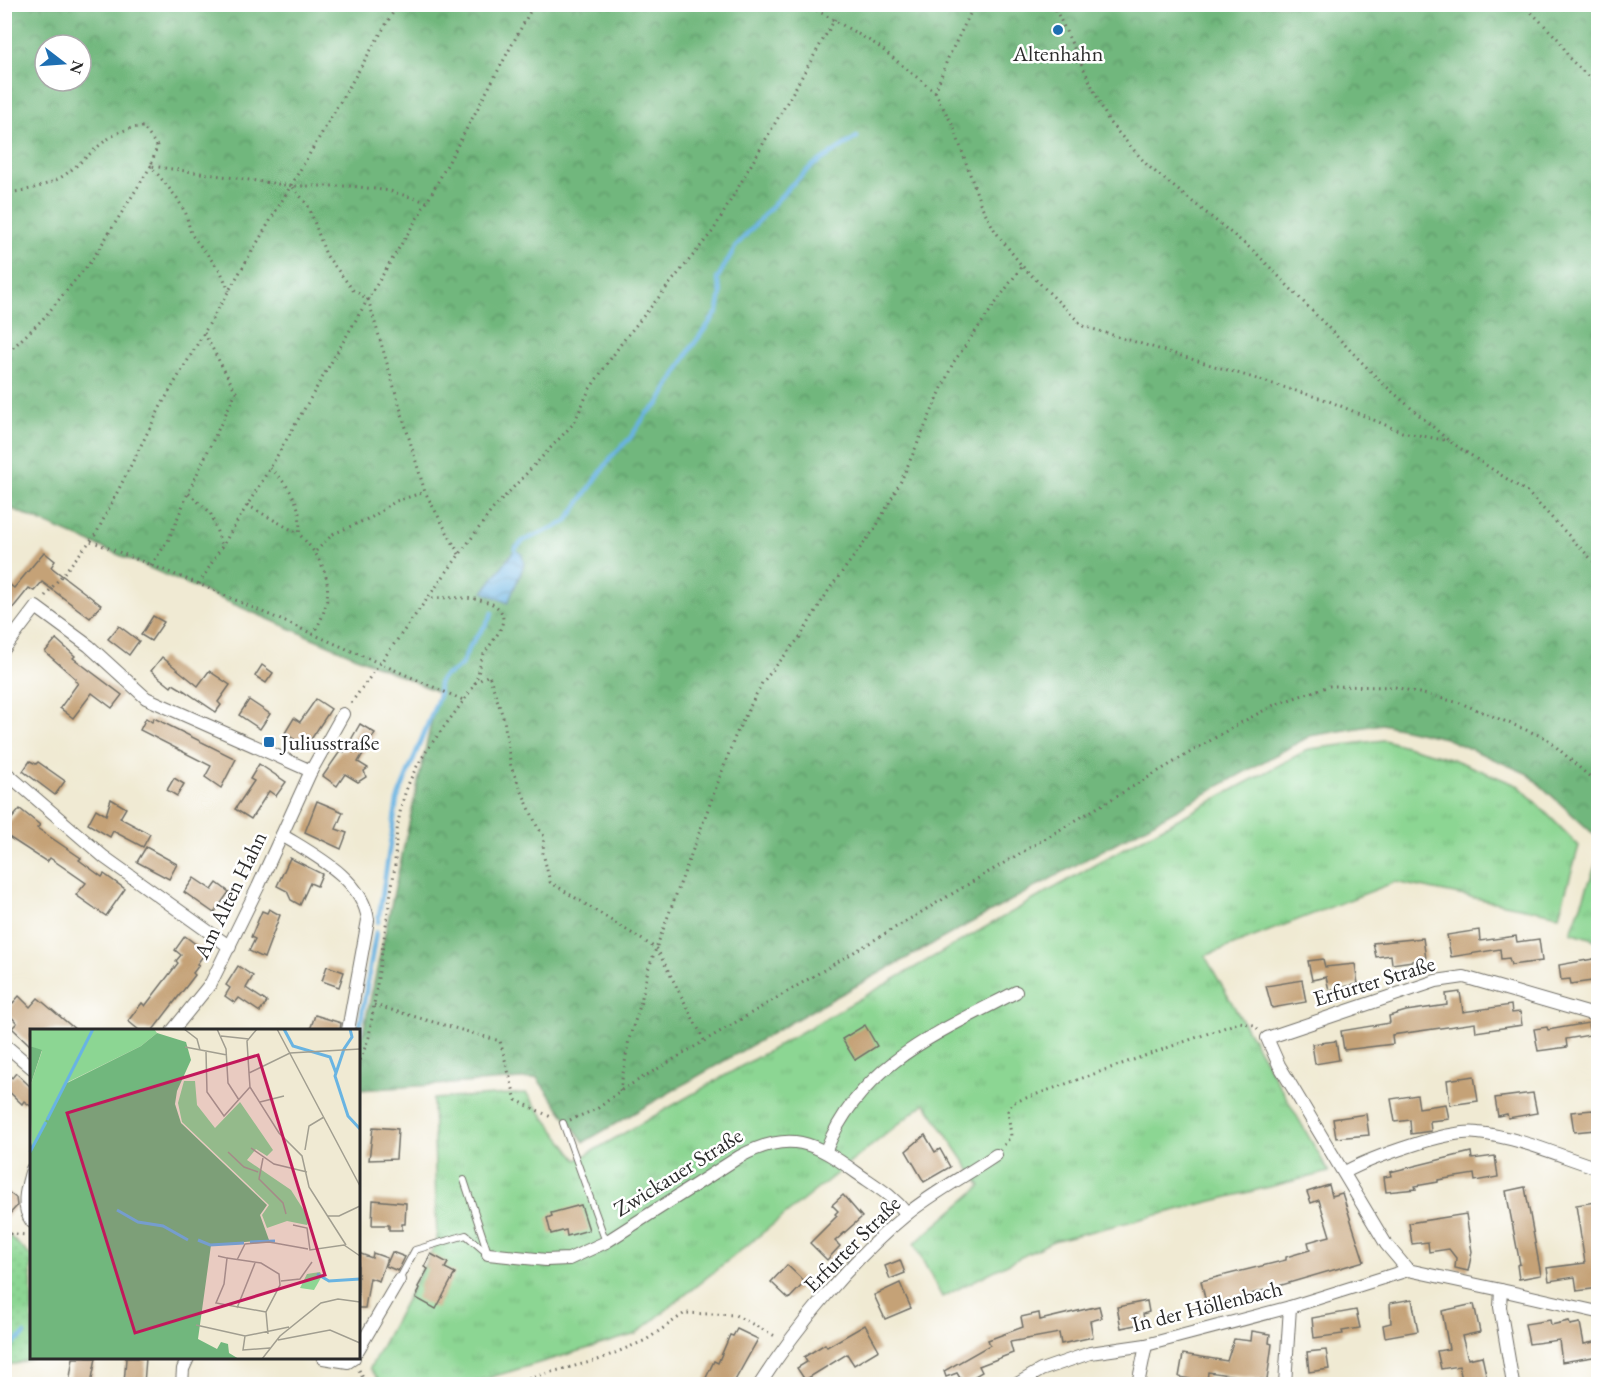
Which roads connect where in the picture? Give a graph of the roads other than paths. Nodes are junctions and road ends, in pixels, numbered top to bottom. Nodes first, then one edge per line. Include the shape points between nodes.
1 (4, 649) edge
2 (343, 714) road end
3 (4, 771) edge
4 (311, 771) junction
5 (282, 835) junction
6 (230, 947) junction
7 (1016, 992) dead end
8 (1599, 1016) edge
9 (174, 1029) edge
10 (348, 1029) edge
11 (4, 1044) edge
12 (30, 1066) edge
13 (563, 1123) road end
14 (826, 1150) junction
15 (996, 1155) road end
16 (1599, 1168) edge
17 (1345, 1172) junction
18 (30, 1176) edge
19 (464, 1180) dead end
20 (907, 1214) junction
21 (30, 1219) edge
22 (606, 1242) junction
23 (488, 1254) junction
24 (1408, 1270) junction
25 (399, 1280) joint
26 (1501, 1290) junction
27 (1290, 1307) junction
28 (1599, 1312) edge
29 (1146, 1346) junction
30 (360, 1347) edge
31 (188, 1359) edge
32 (329, 1359) edge
33 (352, 1359) edge
34 (182, 1384) edge
35 (760, 1384) edge
36 (1017, 1384) edge
37 (1138, 1384) edge
38 (1285, 1384) edge
39 (1513, 1384) edge

1 - 4 street via 36,607 89,646 146,698
2 - 4 street
3 - 6 street via 104,857
4 - 5 street, Am Alten Hahn
5 - 6 street, Am Alten Hahn
5 - 10 street via 342,876 366,906 368,920
6 - 9 street, Am Alten Hahn via 211,983
7 - 14 street via 914,1046 883,1068 848,1107
8 - 17 street, Erfurter Straße via 1464,977 1436,981 1267,1038 1279,1065
11 - 12 street
13 - 22 lane
14 - 20 street, Zwickauer Straße via 892,1196
14 - 22 street, Zwickauer Straße via 794,1142 760,1146
15 - 20 street, Erfurter Straße
16 - 17 street via 1477,1132 1442,1138
17 - 24 street via 1386,1244
18 - 21 street via 25,1213
19 - 23 lane
20 - 35 street, Erfurter Straße via 843,1277
22 - 23 street, Zwickauer Straße via 569,1259
23 - 25 lane via 466,1235 415,1250
24 - 26 street
24 - 27 street, In der Höllenbach
25 - 30 street
26 - 28 street
26 - 39 street via 1500,1307
27 - 29 street, In der Höllenbach
27 - 38 street
29 - 36 street, In der Höllenbach via 1090,1353 1041,1370
29 - 37 street
31 - 34 street
32 - 33 street

